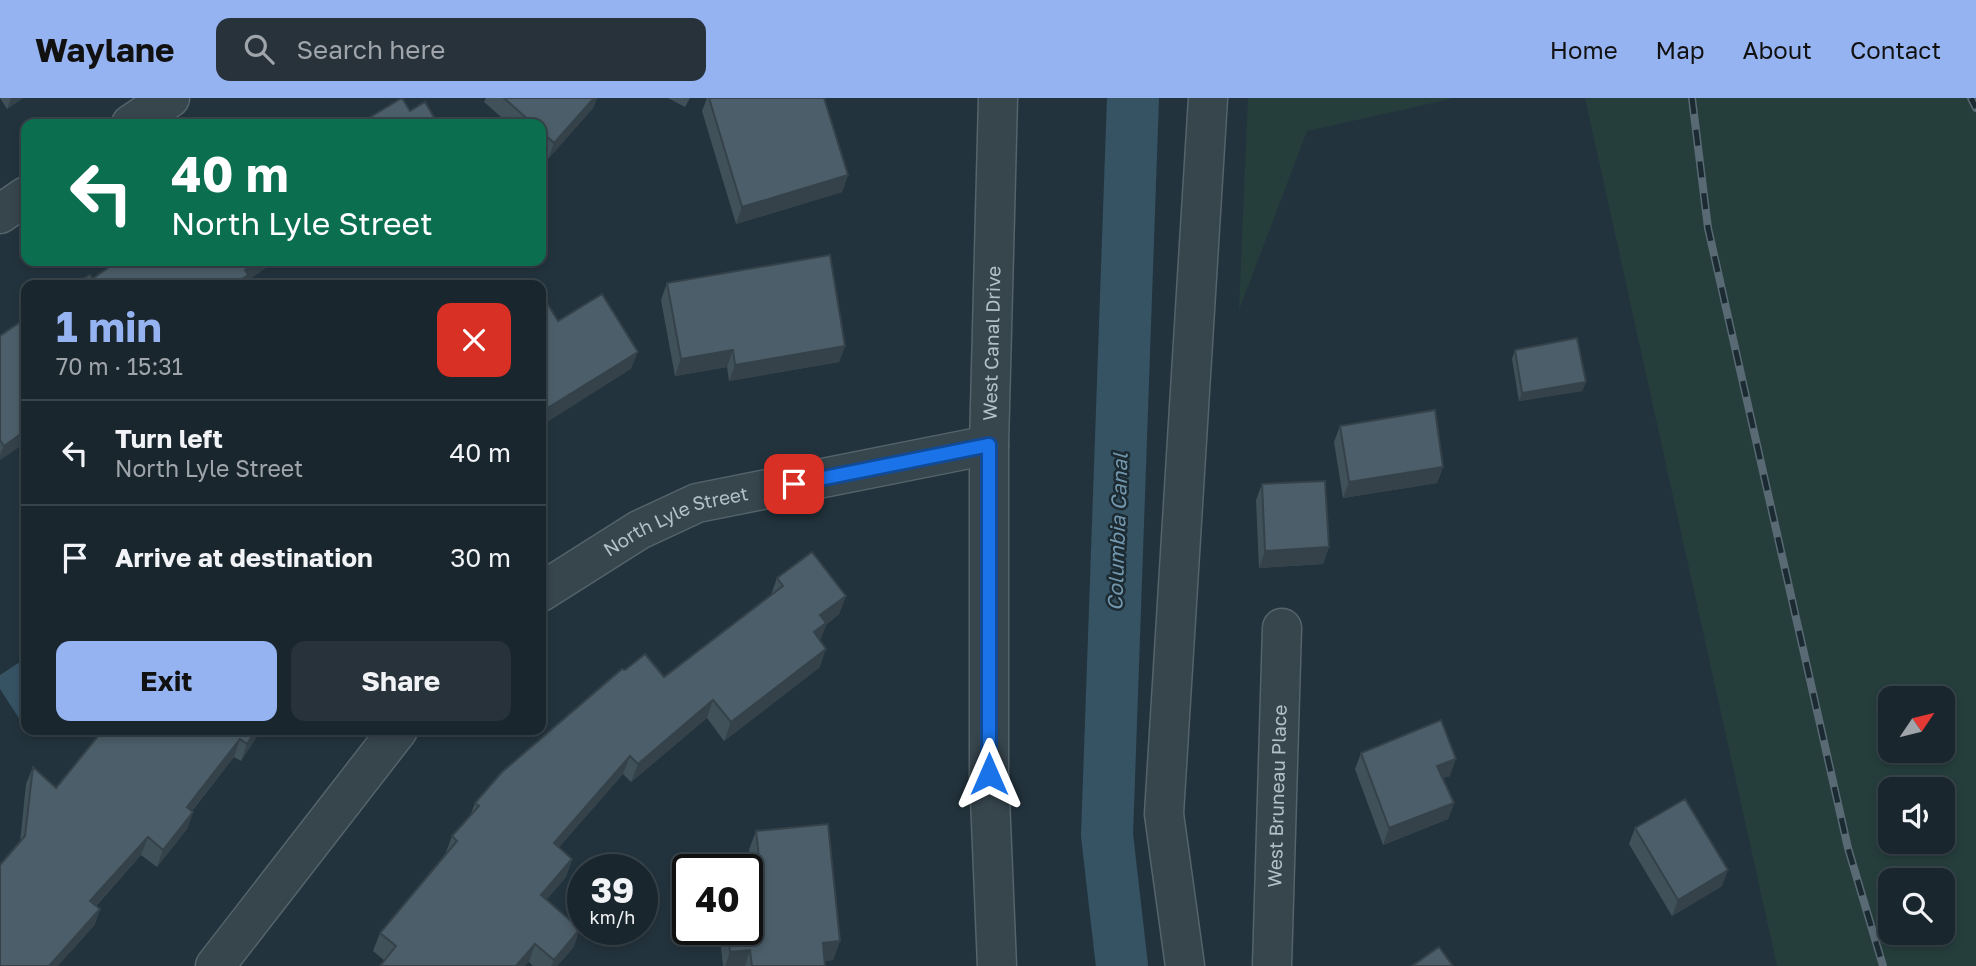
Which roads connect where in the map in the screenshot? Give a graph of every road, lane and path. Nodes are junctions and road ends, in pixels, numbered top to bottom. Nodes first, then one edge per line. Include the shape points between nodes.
1 (170, 98) edge
2 (998, 98) edge
3 (1208, 98) edge
4 (138, 119) edge
5 (21, 199) edge
6 (0, 214) edge
7 (989, 445) junction
8 (546, 589) edge
9 (1282, 628) dead end
10 (394, 735) edge
11 (215, 966) edge
12 (997, 966) edge
13 (1185, 966) edge
14 (1272, 966) edge

1 - 4 street
2 - 7 street, West Canal Drive
3 - 13 street via 1164,814
5 - 6 street
7 - 8 street, North Lyle Street via 698,503 639,530
7 - 12 street, West Canal Drive via 989,774
9 - 14 street, West Bruneau Place
10 - 11 street

